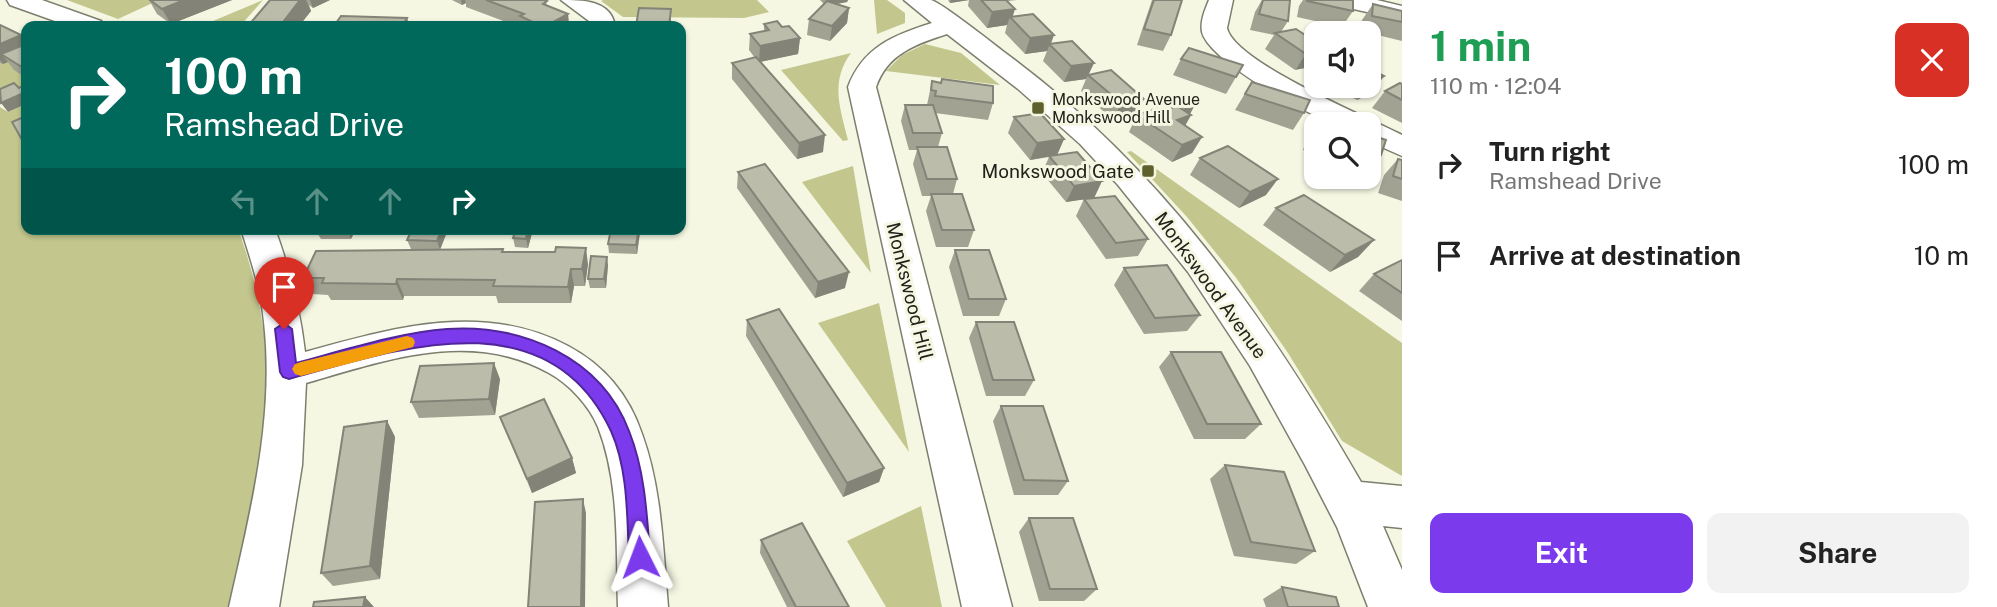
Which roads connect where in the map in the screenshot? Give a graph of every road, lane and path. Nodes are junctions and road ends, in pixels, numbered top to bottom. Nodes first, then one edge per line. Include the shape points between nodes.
1 (19, 0) edge
2 (573, 0) edge
3 (916, 0) edge
4 (1221, 0) edge
5 (1345, 0) edge
6 (1402, 13) edge
7 (78, 21) edge
8 (601, 21) edge
9 (951, 25) junction
10 (1336, 112) edge
11 (1381, 136) edge
12 (1402, 147) edge
13 (261, 235) edge
14 (289, 372) junction
15 (1348, 502) junction
16 (1402, 507) edge
17 (254, 607) edge
18 (643, 607) edge
19 (987, 607) edge
20 (1393, 607) edge

1 - 7 street
2 - 8 street
3 - 9 street, Monkswood Avenue
4 - 10 street via 1214,19 1216,36 1232,54
5 - 6 street
9 - 15 street, Monkswood Avenue via 1057,106 1172,226 1274,373
9 - 19 street, Monkswood Hill via 890,48 865,72 862,87
11 - 12 street
13 - 14 street via 279,294
14 - 17 street via 280,482
14 - 18 street via 446,335 496,337 562,360 597,390 620,430 637,507
15 - 16 street
15 - 20 street, Monkswood Avenue

